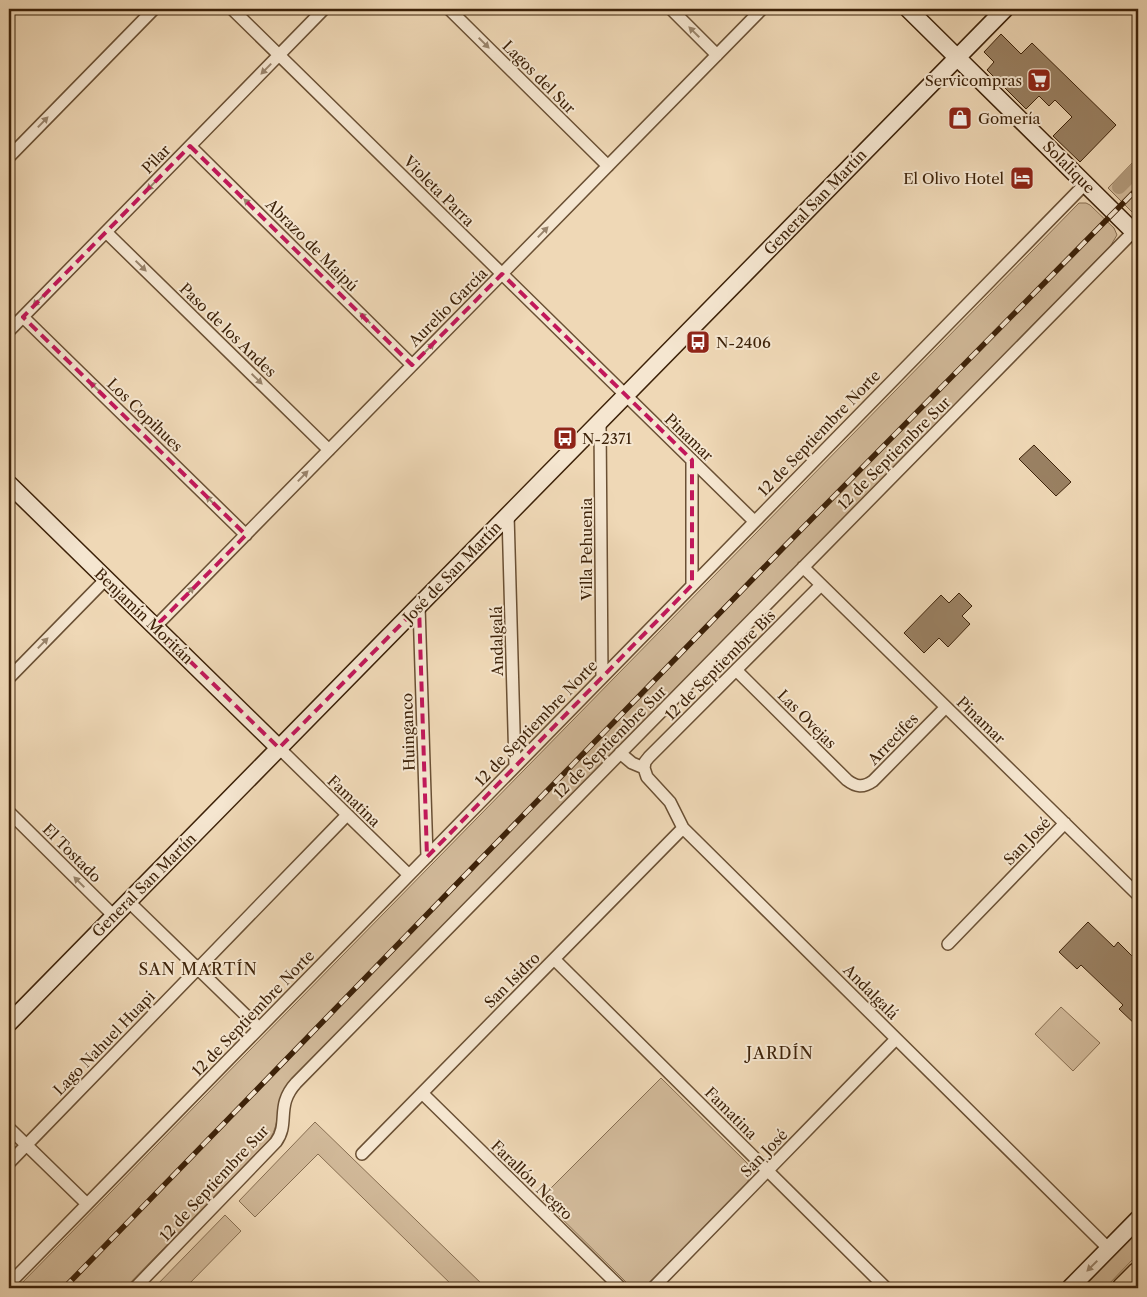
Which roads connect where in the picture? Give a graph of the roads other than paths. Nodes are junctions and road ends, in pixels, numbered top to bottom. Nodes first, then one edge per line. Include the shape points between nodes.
1 (154, 9) edge
2 (232, 9) edge
3 (324, 9) edge
4 (449, 9) edge
5 (671, 9) edge
6 (762, 9) edge
7 (908, 9) edge
8 (1005, 9) edge
9 (717, 54) junction
10 (279, 55) junction
11 (958, 57) junction
12 (190, 146) junction
13 (9, 157) edge
14 (608, 166) junction
15 (1086, 184) junction
16 (106, 232) junction
17 (1136, 233) edge
18 (502, 274) junction
19 (23, 317) junction
20 (9, 331) edge
21 (412, 365) junction
22 (625, 396) junction
23 (600, 421) junction
24 (329, 450) junction
25 (692, 460) junction
26 (9, 484) edge
27 (508, 514) junction
28 (754, 521) junction
29 (246, 535) junction
30 (803, 567) junction
31 (106, 579) junction
32 (692, 585) junction
33 (821, 585) junction
34 (419, 606) junction
35 (155, 627) junction
36 (736, 670) junction
37 (9, 678) edge
38 (602, 678) junction
39 (946, 707) junction
40 (279, 748) junction
41 (620, 752) junction
42 (515, 766) junction
43 (644, 768) junction
44 (859, 787) joint
45 (9, 812) edge
46 (347, 815) junction
47 (1065, 823) junction
48 (683, 828) junction
49 (427, 857) junction
50 (409, 875) junction
51 (1138, 895) edge
52 (128, 901) junction
53 (114, 916) junction
54 (948, 944) dead end
55 (554, 959) junction
56 (198, 969) junction
57 (9, 1023) edge
58 (259, 1028) junction
59 (896, 1039) junction
60 (422, 1093) junction
61 (9, 1128) edge
62 (26, 1145) junction
63 (362, 1154) dead end
64 (9, 1163) edge
65 (767, 1171) junction
66 (87, 1204) junction
67 (1138, 1219) edge
68 (1108, 1249) junction
69 (1138, 1272) edge
70 (9, 1284) edge
71 (135, 1288) edge
72 (621, 1288) edge
73 (653, 1288) edge
74 (886, 1288) edge
75 (1070, 1288) edge
76 (1123, 1288) edge

13 -> 1 street
2 - 10 street, Violeta Parra
3 - 10 street, Pilar
4 -> 14 street, Lagos del Sur
9 -> 5 street
6 - 9 street, Aurelio García
7 - 11 main road, Solalique
8 - 11 main road, General San Martín
9 - 14 street, Aurelio García
10 -> 12 street, Pilar
10 - 18 street, Violeta Parra
11 - 15 main road, Solalique
11 - 22 main road, General San Martín
12 -> 16 street, Pilar
21 -> 12 street, Abrazo de Maipú
18 -> 14 street, Aurelio García
15 - 17 main road, Solalique
15 - 28 street, 12 de Septiembre Norte
16 -> 19 street, Pilar
16 -> 24 street, Paso de los Andes
17 - 30 street, 12 de Septiembre Sur
21 -> 18 street, Aurelio García
18 - 22 street, Violeta Parra
19 - 20 street, Pilar
29 -> 19 street, Los Copihues
21 - 24 street, Aurelio García
22 - 23 main road, José de San Martín
22 - 25 street, Pinamar
23 - 27 main road, José de San Martín
23 - 38 street, Villa Pehuenia
29 -> 24 street, Aurelio García
25 - 28 street, Pinamar
25 - 32 street
26 - 31 main road, Benjamín Moritán
27 - 34 main road, José de San Martín
27 - 42 street, Andalgalá
28 - 32 street, 12 de Septiembre Norte
35 -> 29 street, Aurelio García
30 - 33 street, Pinamar
30 - 41 street, 12 de Septiembre Sur
31 - 35 main road, Benjamín Moritán
37 -> 31 street
32 - 38 street, 12 de Septiembre Norte
33 - 36 street, 12 de Septiembre Bis
33 - 39 street, Pinamar
34 - 40 main road, José de San Martín
34 - 49 street, Huinganco
35 - 40 main road, Benjamín Moritán
36 - 43 street, 12 de Septiembre Bis via 646,760
36 - 44 street, Las Ovejas via 847,780
38 - 42 street, 12 de Septiembre Norte
39 - 44 street, Arrecifes via 873,781
39 - 47 street, Pinamar
40 - 46 street, Famatina
40 - 52 main road, General San Martín
41 - 43 street, Andalgalá
41 - 71 street, 12 de Septiembre Sur via 296,1083 284,1102 282,1128 276,1142
42 - 49 street, 12 de Septiembre Norte
43 - 48 street, Andalgalá via 647,777 670,802
53 -> 45 street, El Tostado
46 - 50 street, Famatina
46 - 56 street, Lago Nahuel Huapi
47 - 51 street, Pinamar
47 - 54 street, San José
48 - 55 street, San Isidro
48 - 59 street, Andalgalá
49 - 50 street, 12 de Septiembre Norte
50 - 58 street, 12 de Septiembre Norte
52 - 53 main road, General San Martín
52 - 56 street
53 - 57 main road, General San Martín
55 - 60 street, San Isidro
55 - 65 street, Famatina
56 - 58 street
56 - 62 street, Lago Nahuel Huapi
58 - 66 street, 12 de Septiembre Norte
59 - 65 street, San José
59 - 68 street, Andalgalá
60 - 63 street, San Isidro
60 - 72 street, Farallón Negro
61 - 62 street
62 - 64 street, Lago Nahuel Huapi
62 - 66 street
65 - 73 street, San José
65 - 74 street, Famatina
66 - 70 street, 12 de Septiembre Norte
67 - 68 main road
68 -> 75 main road
69 - 76 highway

